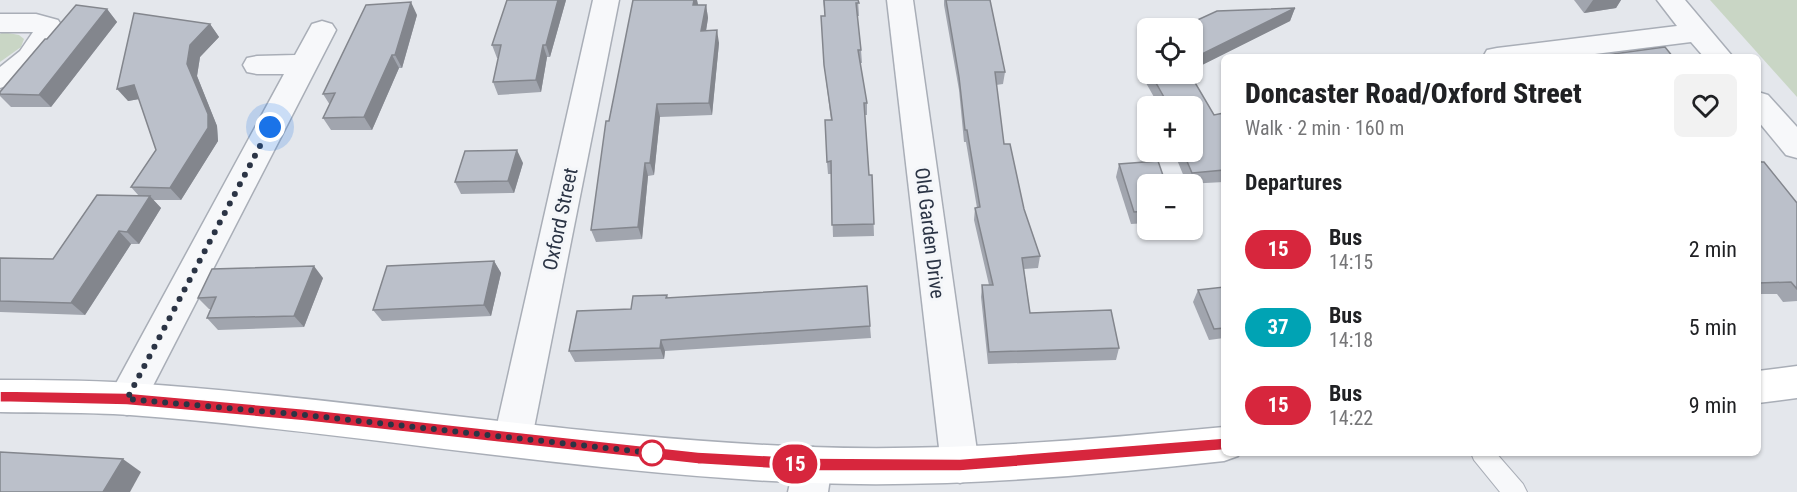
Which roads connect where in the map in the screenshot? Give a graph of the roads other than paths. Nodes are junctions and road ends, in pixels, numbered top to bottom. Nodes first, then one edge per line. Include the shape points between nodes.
1 (606, 0) edge
2 (900, 0) edge
3 (1670, 0) edge
4 (0, 23) edge
5 (322, 30) dead end
6 (1698, 32) junction
7 (1521, 54) edge
8 (1716, 54) edge
9 (257, 64) dead end
10 (303, 64) junction
11 (0, 78) edge
12 (1761, 105) edge
13 (1797, 147) edge
14 (1797, 382) edge
15 (1761, 387) edge
16 (0, 396) edge
17 (127, 399) junction
18 (513, 438) junction
19 (1221, 444) edge
20 (1485, 456) edge
21 (960, 465) junction
22 (811, 478) edge
23 (1515, 492) edge

1 - 18 street, Oxford Street
2 - 21 street, Old Garden Drive
3 - 6 street
4 - 11 street via 36,23 48,26 48,34 19,69
5 - 10 street
6 - 7 street
6 - 8 street
9 - 10 street
10 - 17 street
12 - 13 street
14 - 15 street
16 - 17 street
17 - 18 street
18 - 22 street via 698,458
19 - 21 street
20 - 23 lane
21 - 22 street

